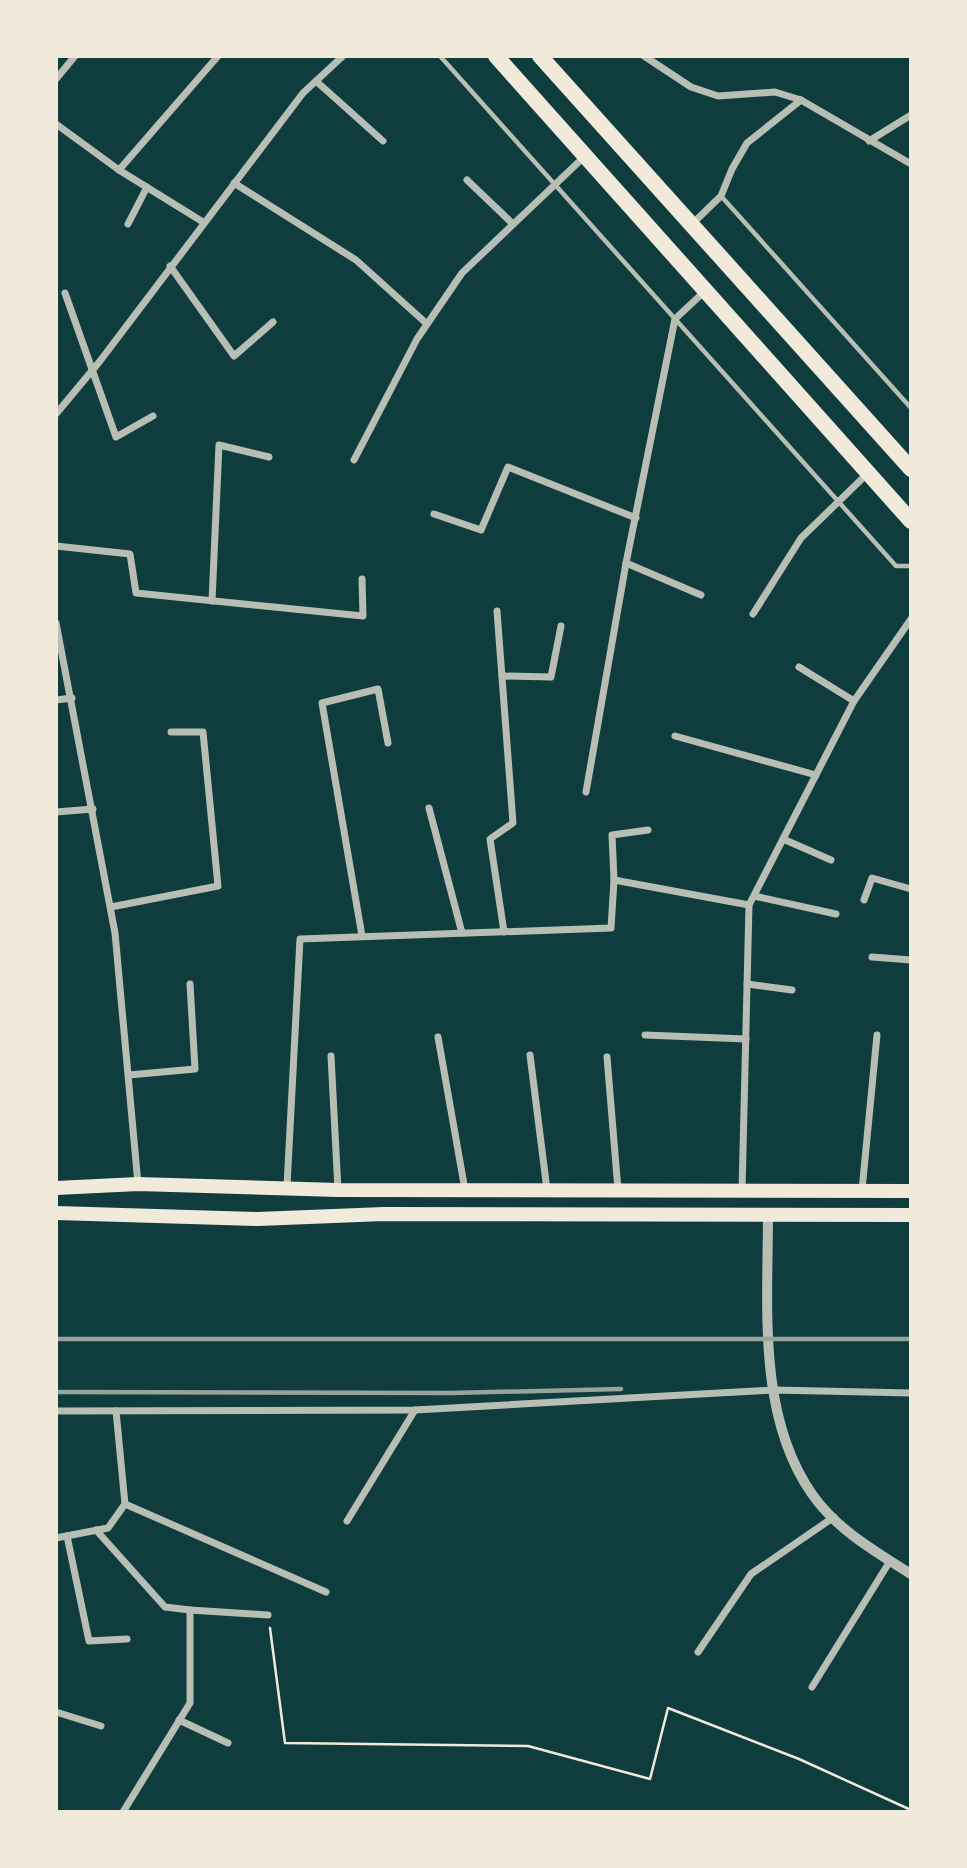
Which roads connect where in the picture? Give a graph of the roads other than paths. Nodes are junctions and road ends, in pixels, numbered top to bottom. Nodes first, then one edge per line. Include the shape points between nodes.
1 (75, 56) edge
2 (218, 56) edge
3 (342, 56) edge
4 (440, 56) edge
5 (496, 56) edge
6 (540, 56) edge
7 (644, 56) edge
8 (56, 79) edge
9 (316, 81) junction
10 (801, 100) junction
11 (911, 115) edge
12 (56, 124) edge
13 (383, 141) dead end
14 (869, 141) junction
15 (586, 156) junction
16 (911, 164) edge
17 (119, 170) junction
18 (467, 180) dead end
19 (233, 183) junction
20 (555, 184) junction
21 (147, 187) junction
22 (722, 195) junction
23 (203, 222) junction
24 (128, 224) dead end
25 (692, 224) junction
26 (513, 225) junction
27 (170, 266) junction
28 (705, 291) junction
29 (65, 293) dead end
30 (675, 319) junction
31 (273, 322) dead end
32 (427, 324) junction
33 (92, 371) junction
34 (911, 408) edge
35 (56, 414) edge
36 (153, 416) dead end
37 (269, 457) dead end
38 (354, 460) dead end
39 (911, 469) edge
40 (869, 472) junction
41 (839, 501) junction
42 (434, 514) dead end
43 (636, 518) junction
44 (911, 522) edge
45 (56, 546) edge
46 (626, 563) junction
47 (911, 566) edge
48 (362, 579) dead end
49 (701, 595) dead end
50 (212, 601) junction
51 (497, 611) dead end
52 (753, 614) dead end
53 (911, 619) edge
54 (56, 623) edge
55 (561, 626) dead end
56 (799, 667) dead end
57 (502, 676) junction
58 (72, 698) junction
59 (56, 700) edge
60 (854, 701) junction
61 (171, 732) dead end
62 (675, 736) dead end
63 (388, 743) dead end
64 (816, 775) junction
65 (586, 792) dead end
66 (429, 807) dead end
67 (93, 809) junction
68 (56, 812) edge
69 (648, 830) dead end
70 (783, 839) junction
71 (831, 860) dead end
72 (614, 880) junction
73 (911, 889) edge
74 (754, 896) junction
75 (864, 900) dead end
76 (749, 905) junction
77 (111, 907) junction
78 (836, 914) dead end
79 (504, 932) junction
80 (462, 933) junction
81 (362, 936) junction
82 (872, 957) dead end
83 (911, 961) edge
84 (190, 984) dead end
85 (747, 984) junction
86 (792, 990) dead end
87 (646, 1035) dead end
88 (877, 1035) dead end
89 (438, 1038) dead end
90 (746, 1039) junction
91 (530, 1055) dead end
92 (331, 1056) dead end
93 (607, 1057) dead end
94 (129, 1075) junction
95 (138, 1184) junction
96 (287, 1186) junction
97 (56, 1188) edge
98 (338, 1190) junction
99 (465, 1191) junction
100 (547, 1191) junction
101 (618, 1191) junction
102 (742, 1191) junction
103 (862, 1191) junction
104 (911, 1191) edge
105 (56, 1213) edge
106 (768, 1214) junction
107 (911, 1215) edge
108 (774, 1390) junction
109 (911, 1393) edge
110 (415, 1410) junction
111 (56, 1411) edge
112 (116, 1411) junction
113 (125, 1504) junction
114 (834, 1517) junction
115 (347, 1521) dead end
116 (96, 1530) junction
117 (66, 1536) junction
118 (56, 1538) edge
119 (890, 1560) junction
120 (911, 1574) edge
121 (326, 1592) dead end
122 (190, 1609) junction
123 (268, 1615) road end
124 (127, 1639) dead end
125 (698, 1652) dead end
126 (812, 1687) dead end
127 (56, 1712) edge
128 (179, 1720) junction
129 (101, 1726) dead end
130 (228, 1743) dead end
131 (123, 1812) edge

1 - 8 street
2 - 17 street
3 - 9 street
4 - 20 lane
5 - 15 highway
6 - 25 highway
7 - 10 street via 691,88 718,96 775,92
9 - 13 street
9 - 19 street
10 - 14 street
10 - 22 street via 747,143
11 - 14 street
12 - 17 street
14 - 16 street
15 - 20 street
15 - 28 highway
17 - 21 street
18 - 26 street
19 - 23 street
19 - 32 street via 356,260
20 - 26 street
20 - 30 lane
21 - 23 street
21 - 24 street
22 - 25 street
22 - 34 lane
23 - 27 street
25 - 39 highway
26 - 32 street via 462,273
27 - 31 street via 234,356
27 - 33 street
28 - 30 street
28 - 40 highway
29 - 33 street
30 - 41 lane
30 - 43 street
32 - 38 street
33 - 35 street
33 - 36 street via 116,437
37 - 50 street via 219,444
40 - 41 street
40 - 44 highway
41 - 47 lane via 896,566
41 - 52 street via 801,538
42 - 43 street via 481,530 508,467
43 - 46 street
45 - 50 street via 130,554 136,593
46 - 49 street
46 - 65 street
48 - 50 street via 363,616
51 - 57 street
53 - 60 street
54 - 58 street
55 - 57 street via 551,677
56 - 60 street
57 - 79 street via 513,823 490,839
58 - 59 street
58 - 67 street
60 - 64 street
61 - 77 street via 202,732 218,886
62 - 64 street
63 - 81 street via 378,689 322,703
64 - 70 street
66 - 80 street
67 - 68 street
67 - 77 street
69 - 72 street via 612,835
70 - 71 street
70 - 74 street
72 - 76 street
72 - 79 street via 611,928
73 - 75 street via 872,878
74 - 76 street
74 - 78 street
76 - 85 street
77 - 94 street
79 - 80 street
80 - 81 street
81 - 96 street via 300,939
82 - 83 street
84 - 94 street via 195,1069
85 - 86 street
85 - 90 street
87 - 90 street
88 - 103 street
89 - 99 street
90 - 102 street
91 - 100 street
92 - 98 street
93 - 101 street
94 - 95 street
95 - 96 main road
95 - 97 main road
96 - 98 main road
98 - 99 main road
99 - 100 main road
100 - 101 main road
101 - 102 main road
102 - 103 main road
103 - 104 main road
105 - 106 main road via 258,1219 384,1214
106 - 107 main road
106 - 108 street via 768,1339
108 - 109 street
108 - 110 street
108 - 114 street via 789,1454 813,1496
110 - 112 street
110 - 115 street
111 - 112 street
112 - 113 street
113 - 116 street via 108,1528
113 - 121 street
114 - 119 street via 858,1540
114 - 125 street via 751,1574
116 - 117 street
116 - 122 street via 164,1607
117 - 118 street
117 - 124 street via 89,1641
119 - 120 street
119 - 126 street
122 - 123 street
122 - 128 street via 190,1703
127 - 129 street
128 - 130 street
128 - 131 street

